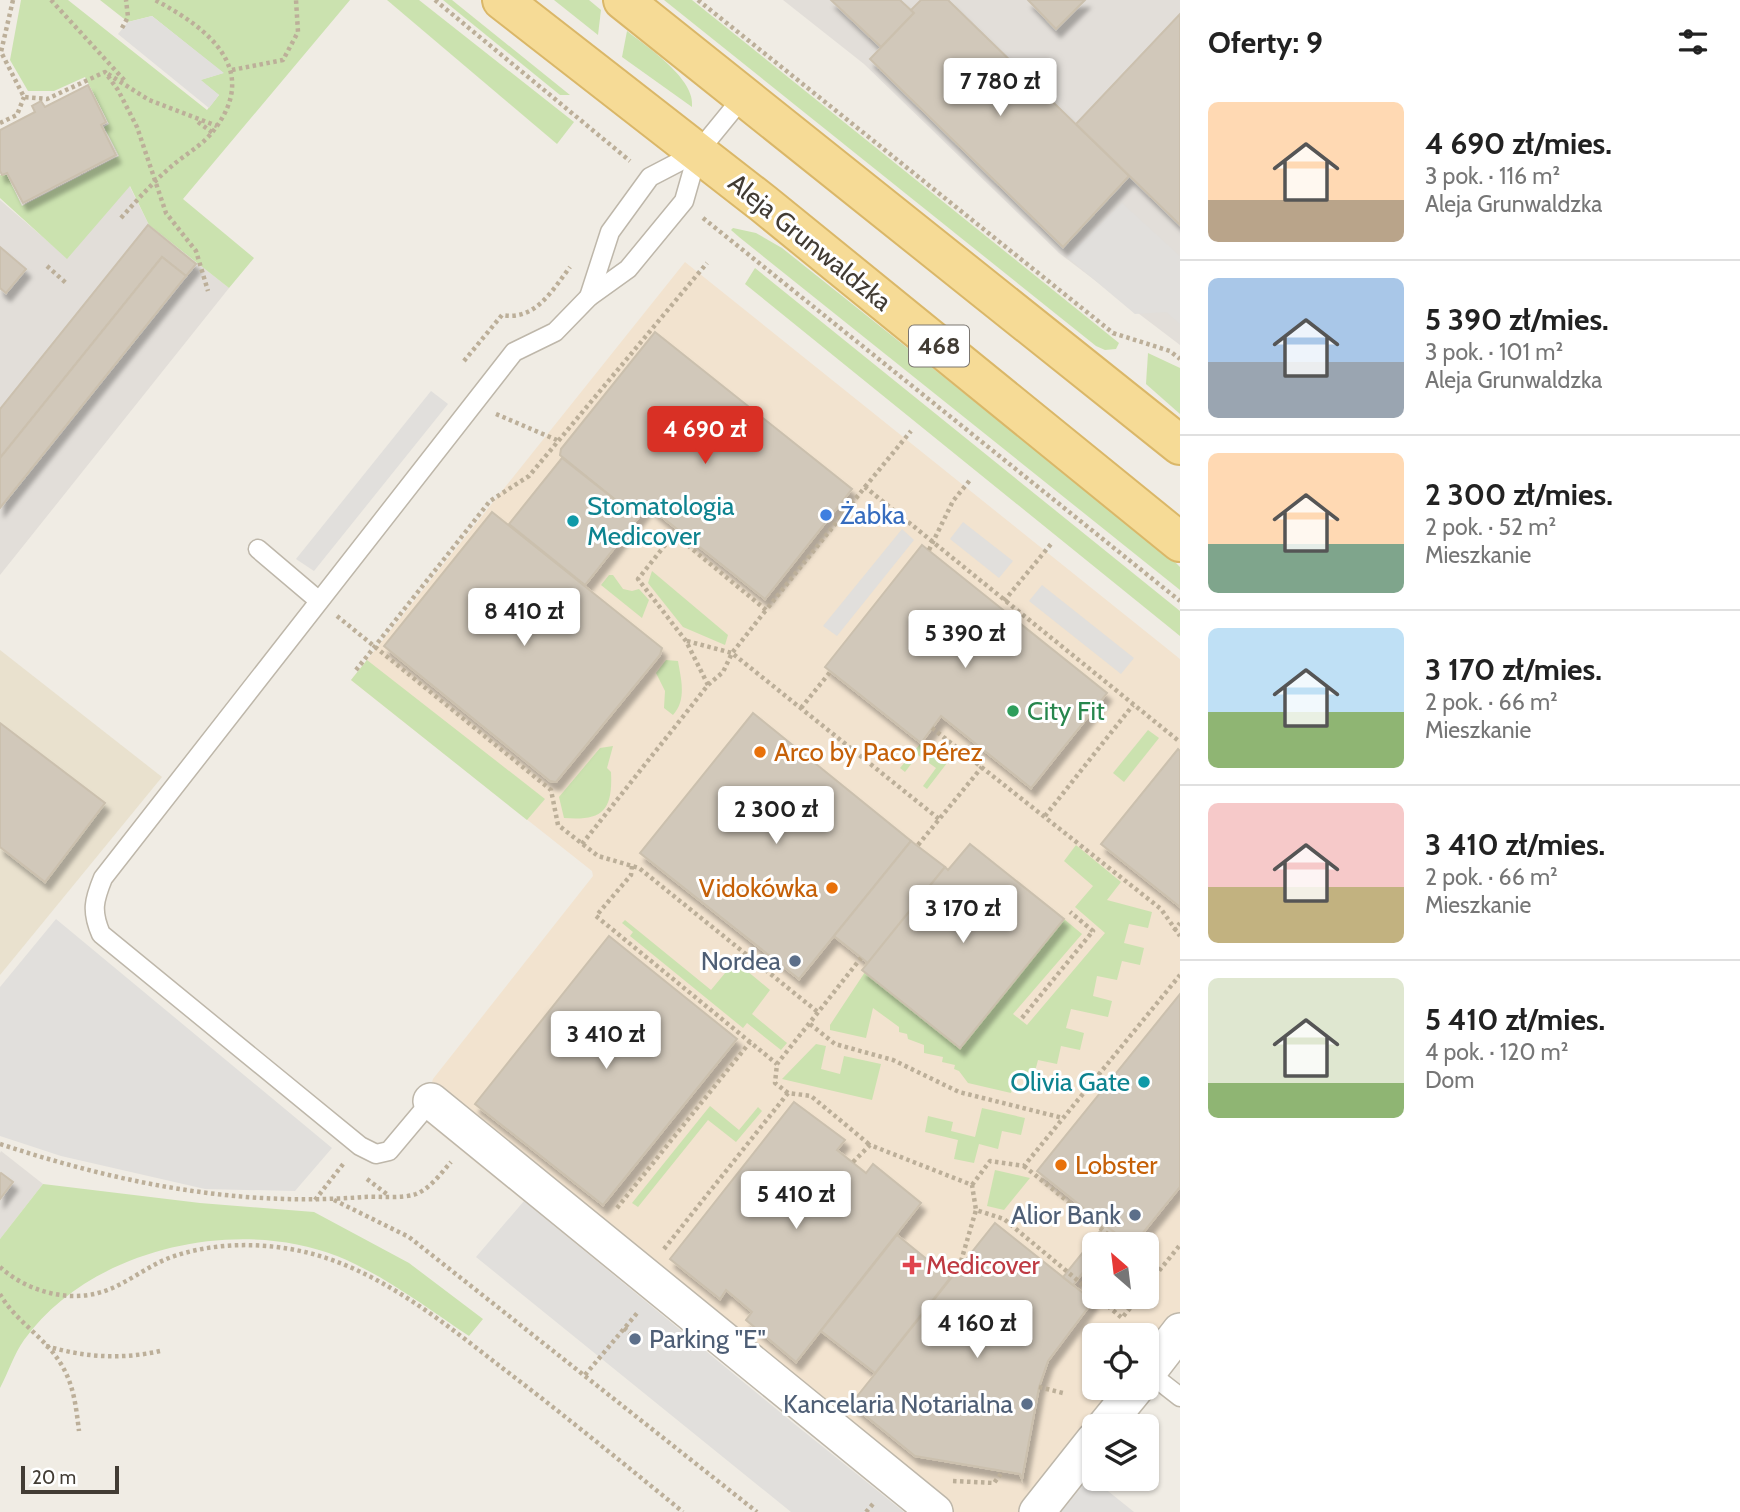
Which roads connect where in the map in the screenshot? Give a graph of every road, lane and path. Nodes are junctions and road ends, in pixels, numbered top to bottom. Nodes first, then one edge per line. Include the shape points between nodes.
1 (13, 0) edge
2 (51, 0) edge
3 (127, 0) edge
4 (155, 0) edge
5 (296, 0) edge
6 (435, 0) edge
7 (502, 0) edge
8 (623, 0) edge
9 (698, 0) edge
10 (122, 27) dead end
11 (232, 70) junction
12 (105, 72) junction
13 (129, 86) junction
14 (24, 97) junction
15 (743, 97) junction
16 (195, 120) junction
17 (0, 123) edge
18 (217, 126) junction
19 (213, 133) junction
20 (698, 152) junction
21 (650, 177) junction
22 (154, 181) junction
23 (684, 201) junction
24 (121, 218) dead end
25 (708, 262) dead end
26 (573, 265) dead end
27 (47, 266) dead end
28 (66, 283) dead end
29 (208, 291) dead end
30 (589, 297) junction
31 (1180, 359) edge
32 (464, 361) dead end
33 (473, 403) junction
34 (911, 431) dead end
35 (557, 440) junction
36 (1180, 445) edge
37 (970, 480) dead end
38 (865, 487) junction
39 (1180, 542) edge
40 (934, 544) junction
41 (1051, 544) dead end
42 (258, 549) dead end
43 (929, 550) dead end
44 (318, 600) junction
45 (1004, 601) junction
46 (1180, 601) edge
47 (766, 610) junction
48 (346, 625) dead end
49 (686, 641) junction
50 (374, 647) junction
51 (732, 653) junction
52 (356, 670) dead end
53 (831, 671) dead end
54 (708, 685) junction
55 (1133, 705) junction
56 (801, 708) junction
57 (932, 728) dead end
58 (1180, 742) edge
59 (982, 767) junction
60 (1045, 816) junction
61 (939, 819) junction
62 (582, 844) junction
63 (918, 845) dead end
64 (632, 866) junction
65 (1070, 912) dead end
66 (1180, 923) edge
67 (1174, 931) junction
68 (1180, 936) edge
69 (624, 940) junction
70 (620, 945) dead end
71 (862, 958) dead end
72 (1180, 975) edge
73 (819, 1013) junction
74 (1022, 1017) dead end
75 (810, 1024) junction
76 (750, 1042) junction
77 (778, 1064) junction
78 (788, 1093) junction
79 (430, 1101) joint
80 (1063, 1118) junction
81 (473, 1136) junction
82 (0, 1144) edge
83 (870, 1144) junction
84 (853, 1162) dead end
85 (1024, 1166) junction
86 (972, 1185) junction
87 (388, 1195) junction
88 (333, 1200) junction
89 (315, 1201) junction
90 (616, 1209) dead end
91 (975, 1210) junction
92 (1106, 1232) edge
93 (1180, 1245) edge
94 (0, 1267) edge
95 (959, 1268) dead end
96 (1159, 1271) edge
97 (1082, 1283) edge
98 (658, 1287) junction
99 (0, 1294) edge
100 (1112, 1309) edge
101 (1129, 1309) edge
102 (624, 1328) junction
103 (1180, 1331) edge
104 (633, 1336) dead end
105 (45, 1346) junction
106 (160, 1351) dead end
107 (1159, 1358) edge
108 (584, 1376) junction
109 (1159, 1386) edge
110 (1039, 1387) dead end
111 (1063, 1392) dead end
112 (1180, 1397) edge
113 (1126, 1400) edge
114 (1115, 1414) edge
115 (79, 1432) dead end
116 (1082, 1456) edge
117 (683, 1512) edge
118 (757, 1512) edge
119 (935, 1512) edge
120 (1037, 1512) edge

1 - 14 path via 1,52
2 - 13 path
3 - 10 path via 128,17
4 - 11 path via 197,24
5 - 11 path via 298,32 283,60
6 - 21 path
7 - 20 main road, Aleja Grunwaldzka / 468
8 - 15 main road, 468
9 - 31 path via 1113,333 1170,351
11 - 18 path via 230,106
12 - 13 path
12 - 14 path via 47,99
12 - 22 path via 137,127
13 - 16 path
14 - 17 path via 16,114
15 - 20 lane
15 - 36 main road, 468
16 - 18 path
16 - 19 path
18 - 19 path
19 - 22 path
20 - 21 lane
20 - 23 lane
20 - 39 main road, Aleja Grunwaldzka / 468
21 - 30 lane via 610,232
22 - 24 path
22 - 29 path via 166,213 196,251
23 - 30 lane via 628,269
23 - 46 path
25 - 35 path
26 - 32 path via 538,307 521,316 502,315
27 - 28 path
30 - 33 lane via 555,332 514,352
33 - 35 path
33 - 44 lane
34 - 38 path
35 - 50 path via 529,476 490,501
37 - 40 path via 953,501
38 - 40 path
38 - 47 path
40 - 43 path
40 - 45 path
41 - 45 path
42 - 44 lane
44 - 79 lane via 103,878 93,916 101,934 360,1146 376,1154 389,1151
45 - 55 path
47 - 49 path via 674,534 638,579
47 - 51 path
48 - 50 path
49 - 51 path
49 - 54 path
50 - 52 path
50 - 62 path via 551,790 558,825
51 - 54 path via 723,672
51 - 56 path
53 - 56 path
54 - 62 path
55 - 58 path
55 - 60 path
56 - 61 path
57 - 59 path
59 - 60 path
59 - 61 path
60 - 67 path via 1161,909
61 - 63 path
62 - 64 path via 598,856
64 - 69 path via 631,875 596,916
64 - 73 path
65 - 74 path via 1093,931
66 - 67 path
67 - 68 path
69 - 70 path
69 - 76 path
71 - 73 path
72 - 80 path
73 - 75 path
75 - 77 path
75 - 80 path via 835,1044 893,1060 960,1092
76 - 77 path
76 - 90 path
77 - 78 path via 775,1083
78 - 83 path via 811,1096
78 - 98 path via 656,1259 671,1271
79 - 81 street
80 - 85 path
81 - 87 path via 429,1187 414,1195
81 - 98 street
82 - 89 path via 61,1164 205,1196
83 - 84 path
83 - 86 path
85 - 86 path via 990,1161
85 - 92 path
86 - 91 path
87 - 88 path
87 - 89 path via 346,1161
88 - 89 path
88 - 108 path via 409,1237
91 - 95 path
91 - 97 path via 1004,1219
93 - 96 path
94 - 117 path via 38,1290 77,1297 100,1293 171,1258 205,1250 259,1244 308,1253 362,1274 445,1325
98 - 102 path
98 - 119 street
99 - 105 path
100 - 101 path via 1122,1318
102 - 104 path
102 - 108 path
103 - 107 street
105 - 106 path via 103,1357
105 - 115 path via 60,1362 75,1393
108 - 118 path
109 - 112 lane
110 - 111 path
113 - 114 street
116 - 120 street

